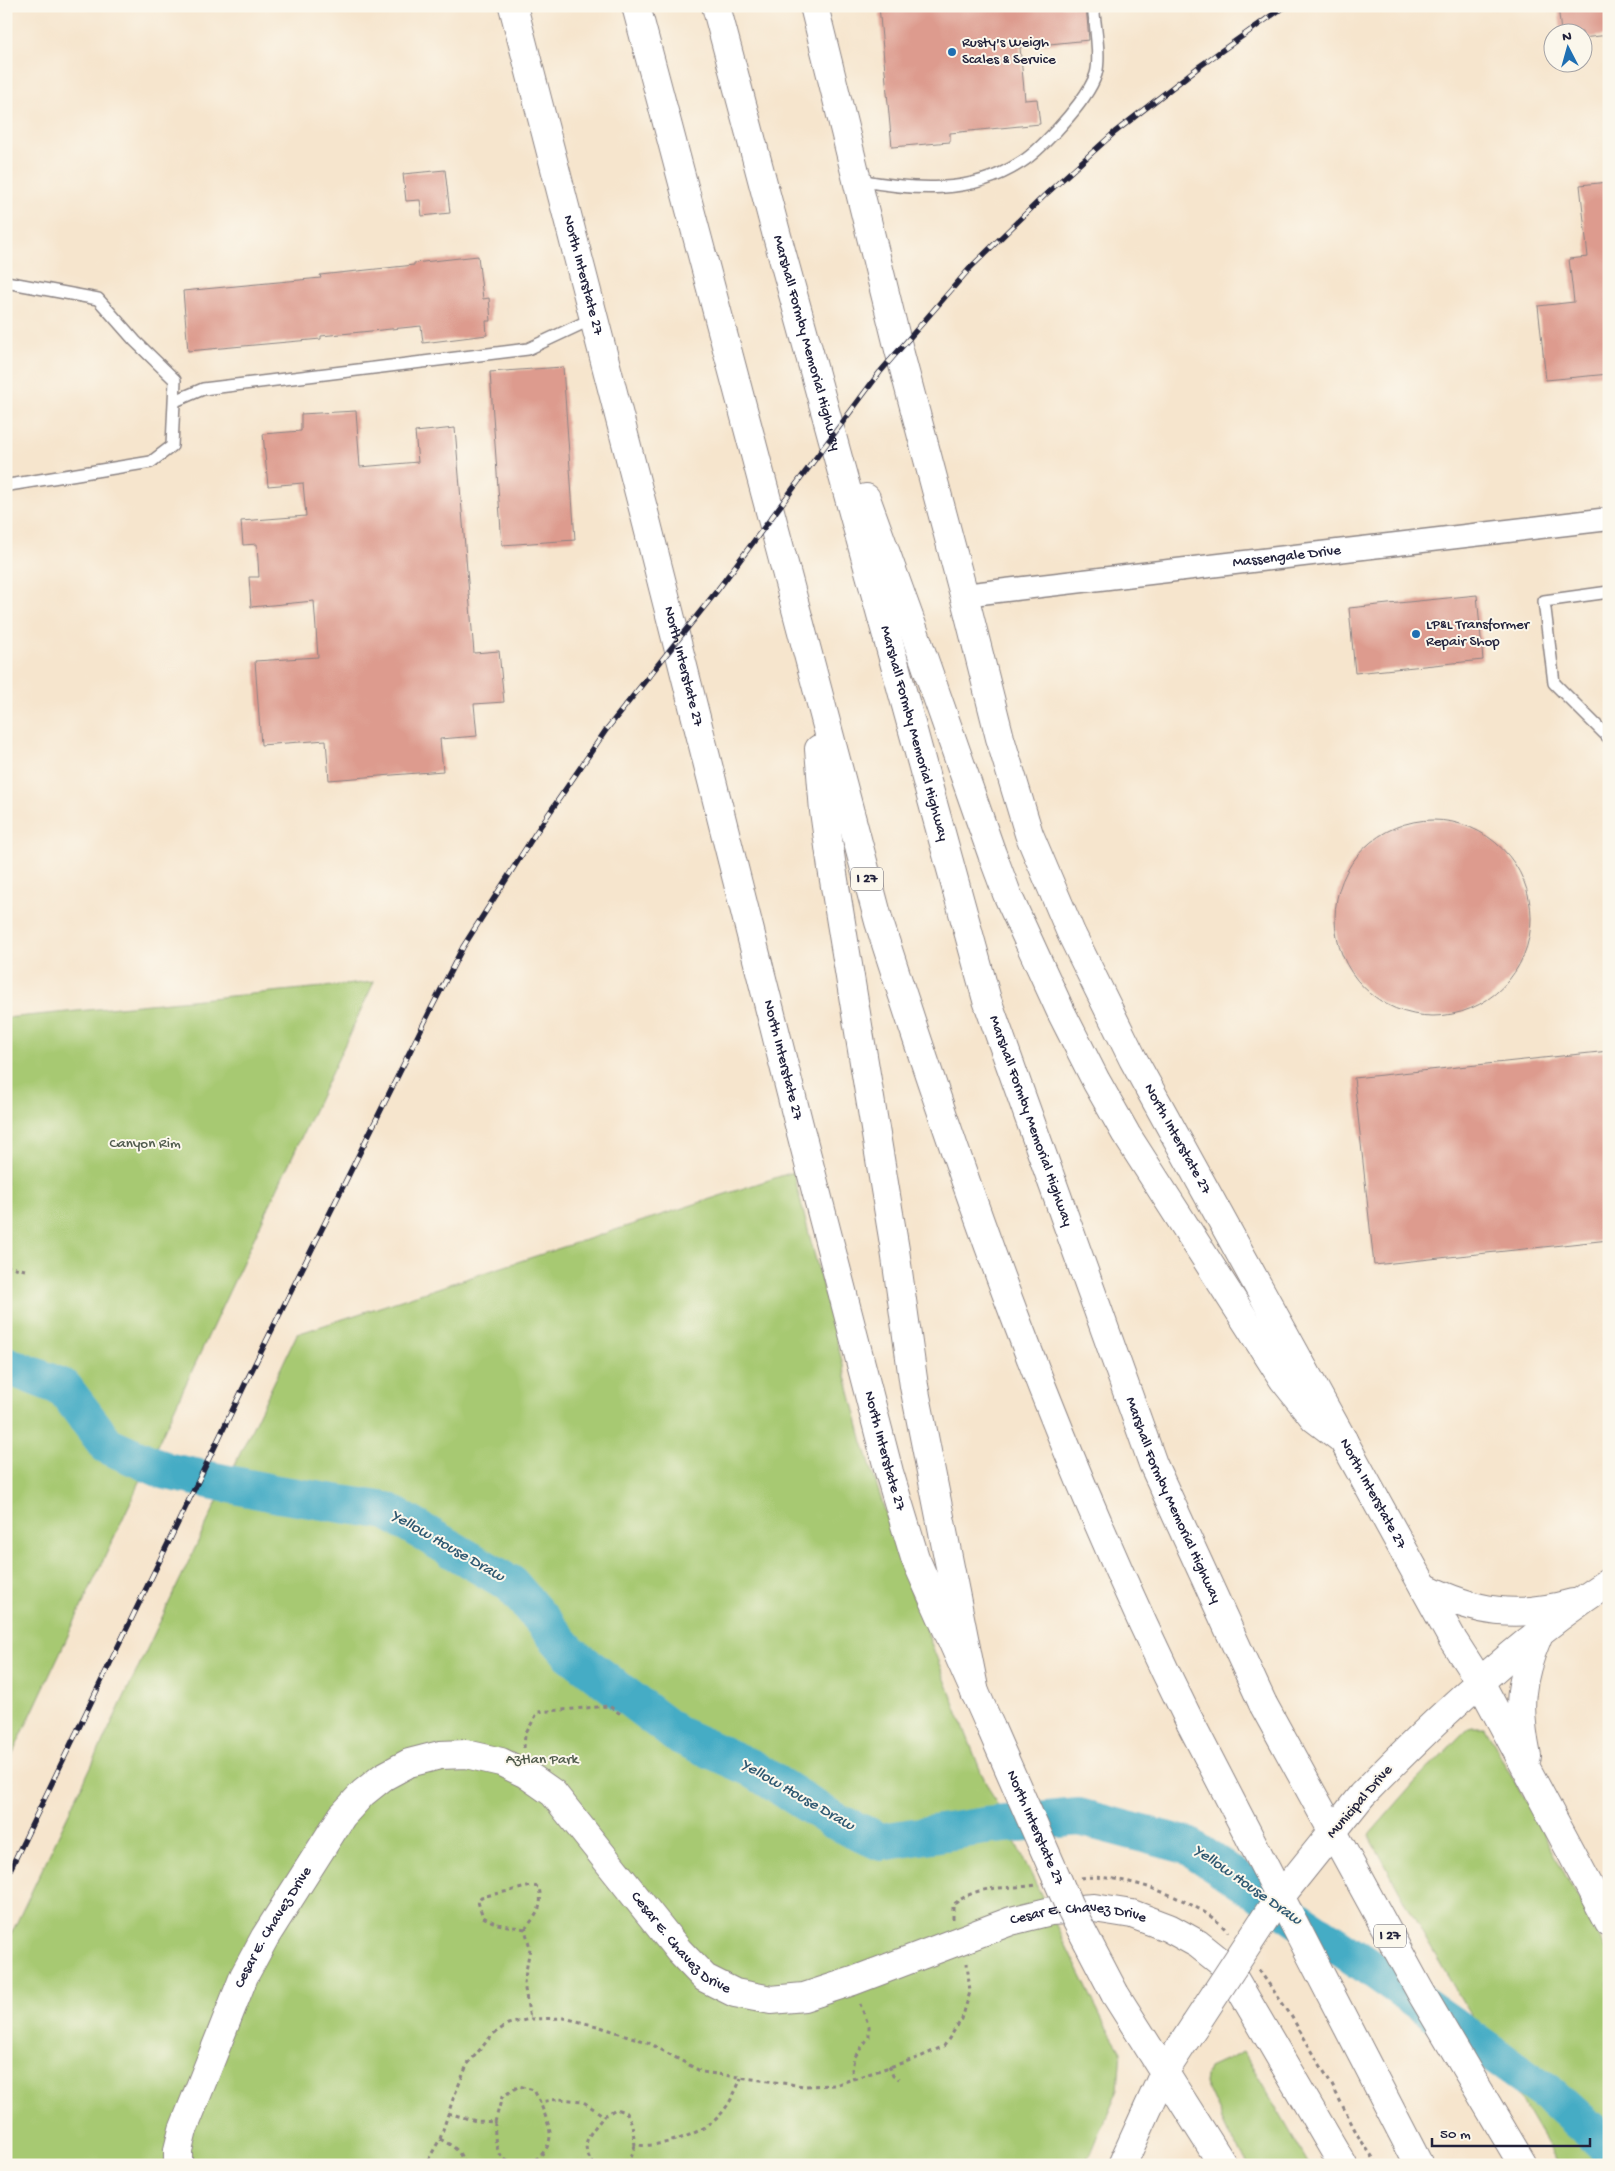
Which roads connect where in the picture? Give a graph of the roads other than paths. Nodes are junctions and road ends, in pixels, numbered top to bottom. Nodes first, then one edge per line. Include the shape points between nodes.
1 (513, 6) edge
2 (636, 6) edge
3 (716, 6) edge
4 (814, 6) edge
5 (1093, 6) edge
6 (857, 179) junction
7 (781, 250) junction
8 (6, 282) edge
9 (594, 318) junction
10 (175, 401) junction
11 (6, 483) edge
12 (1609, 519) edge
13 (1609, 592) edge
14 (964, 595) junction
15 (813, 680) junction
16 (1609, 738) edge
17 (1343, 1440) junction
18 (1609, 1582) edge
19 (1424, 1587) junction
20 (1584, 1600) junction
21 (1539, 1634) junction
22 (1480, 1682) junction
23 (975, 1693) junction
24 (1532, 1778) junction
25 (1609, 1923) edge
26 (1165, 2071) junction
27 (178, 2165) edge
28 (1122, 2165) edge
29 (1223, 2165) edge
30 (1343, 2165) edge
31 (1419, 2165) edge
32 (1523, 2165) edge

1 - 9 main road, North Interstate 27
2 - 15 main road, I 27
3 - 7 main road, Marshall Formby Memorial Highway / I 27
4 - 6 main road, North Interstate 27
5 - 6 lane via 1096,74 1074,113 1021,163 992,177 940,189 893,186
6 - 14 main road, North Interstate 27
7 - 17 main road via 851,459 992,854 1061,1012 1126,1134 1283,1378 1314,1418
7 - 32 main road, Marshall Formby Memorial Highway / I 27, bridge via 987,1000 1153,1464 1263,1704 1420,1991
8 - 10 lane via 98,299 175,380
9 - 10 lane via 528,349 203,389
9 - 23 main road, North Interstate 27 via 889,1472 915,1558
10 - 11 lane via 172,446 151,462 10,485
12 - 14 street, Massengale Drive
13 - 16 lane via 1544,601 1554,683
14 - 17 main road, North Interstate 27 via 1000,738 1029,834 1071,933 1133,1058
15 - 23 main road via 824,811 914,1386
15 - 31 main road, I 27, bridge via 879,922 922,1055 974,1204 1060,1431 1146,1633
17 - 19 main road, North Interstate 27
18 - 20 main road, Municipal Drive
19 - 20 main road via 1450,1599 1505,1612 1546,1611
19 - 22 main road, North Interstate 27 via 1452,1640
20 - 21 main road, Municipal Drive
21 - 22 main road, Municipal Drive
21 - 24 main road via 1525,1670 1522,1690 1524,1739
22 - 24 main road, North Interstate 27
22 - 26 main road, Municipal Drive, bridge via 1418,1738 1362,1796 1273,1906
23 - 26 main road, North Interstate 27, bridge via 1069,1906 1114,1994
24 - 25 main road, North Interstate 27
26 - 28 main road, Municipal Drive
26 - 29 main road, North Interstate 27
27 - 30 main road, Cesar E. Chavez Drive via 183,2130 244,1976 337,1824 363,1793 383,1777 409,1763 440,1755 466,1754 500,1762 553,1793 679,1951 705,1978 735,1993 771,2000 804,1997 1011,1921 1051,1911 1094,1908 1132,1914 1169,1928 1198,1944 1228,1968

